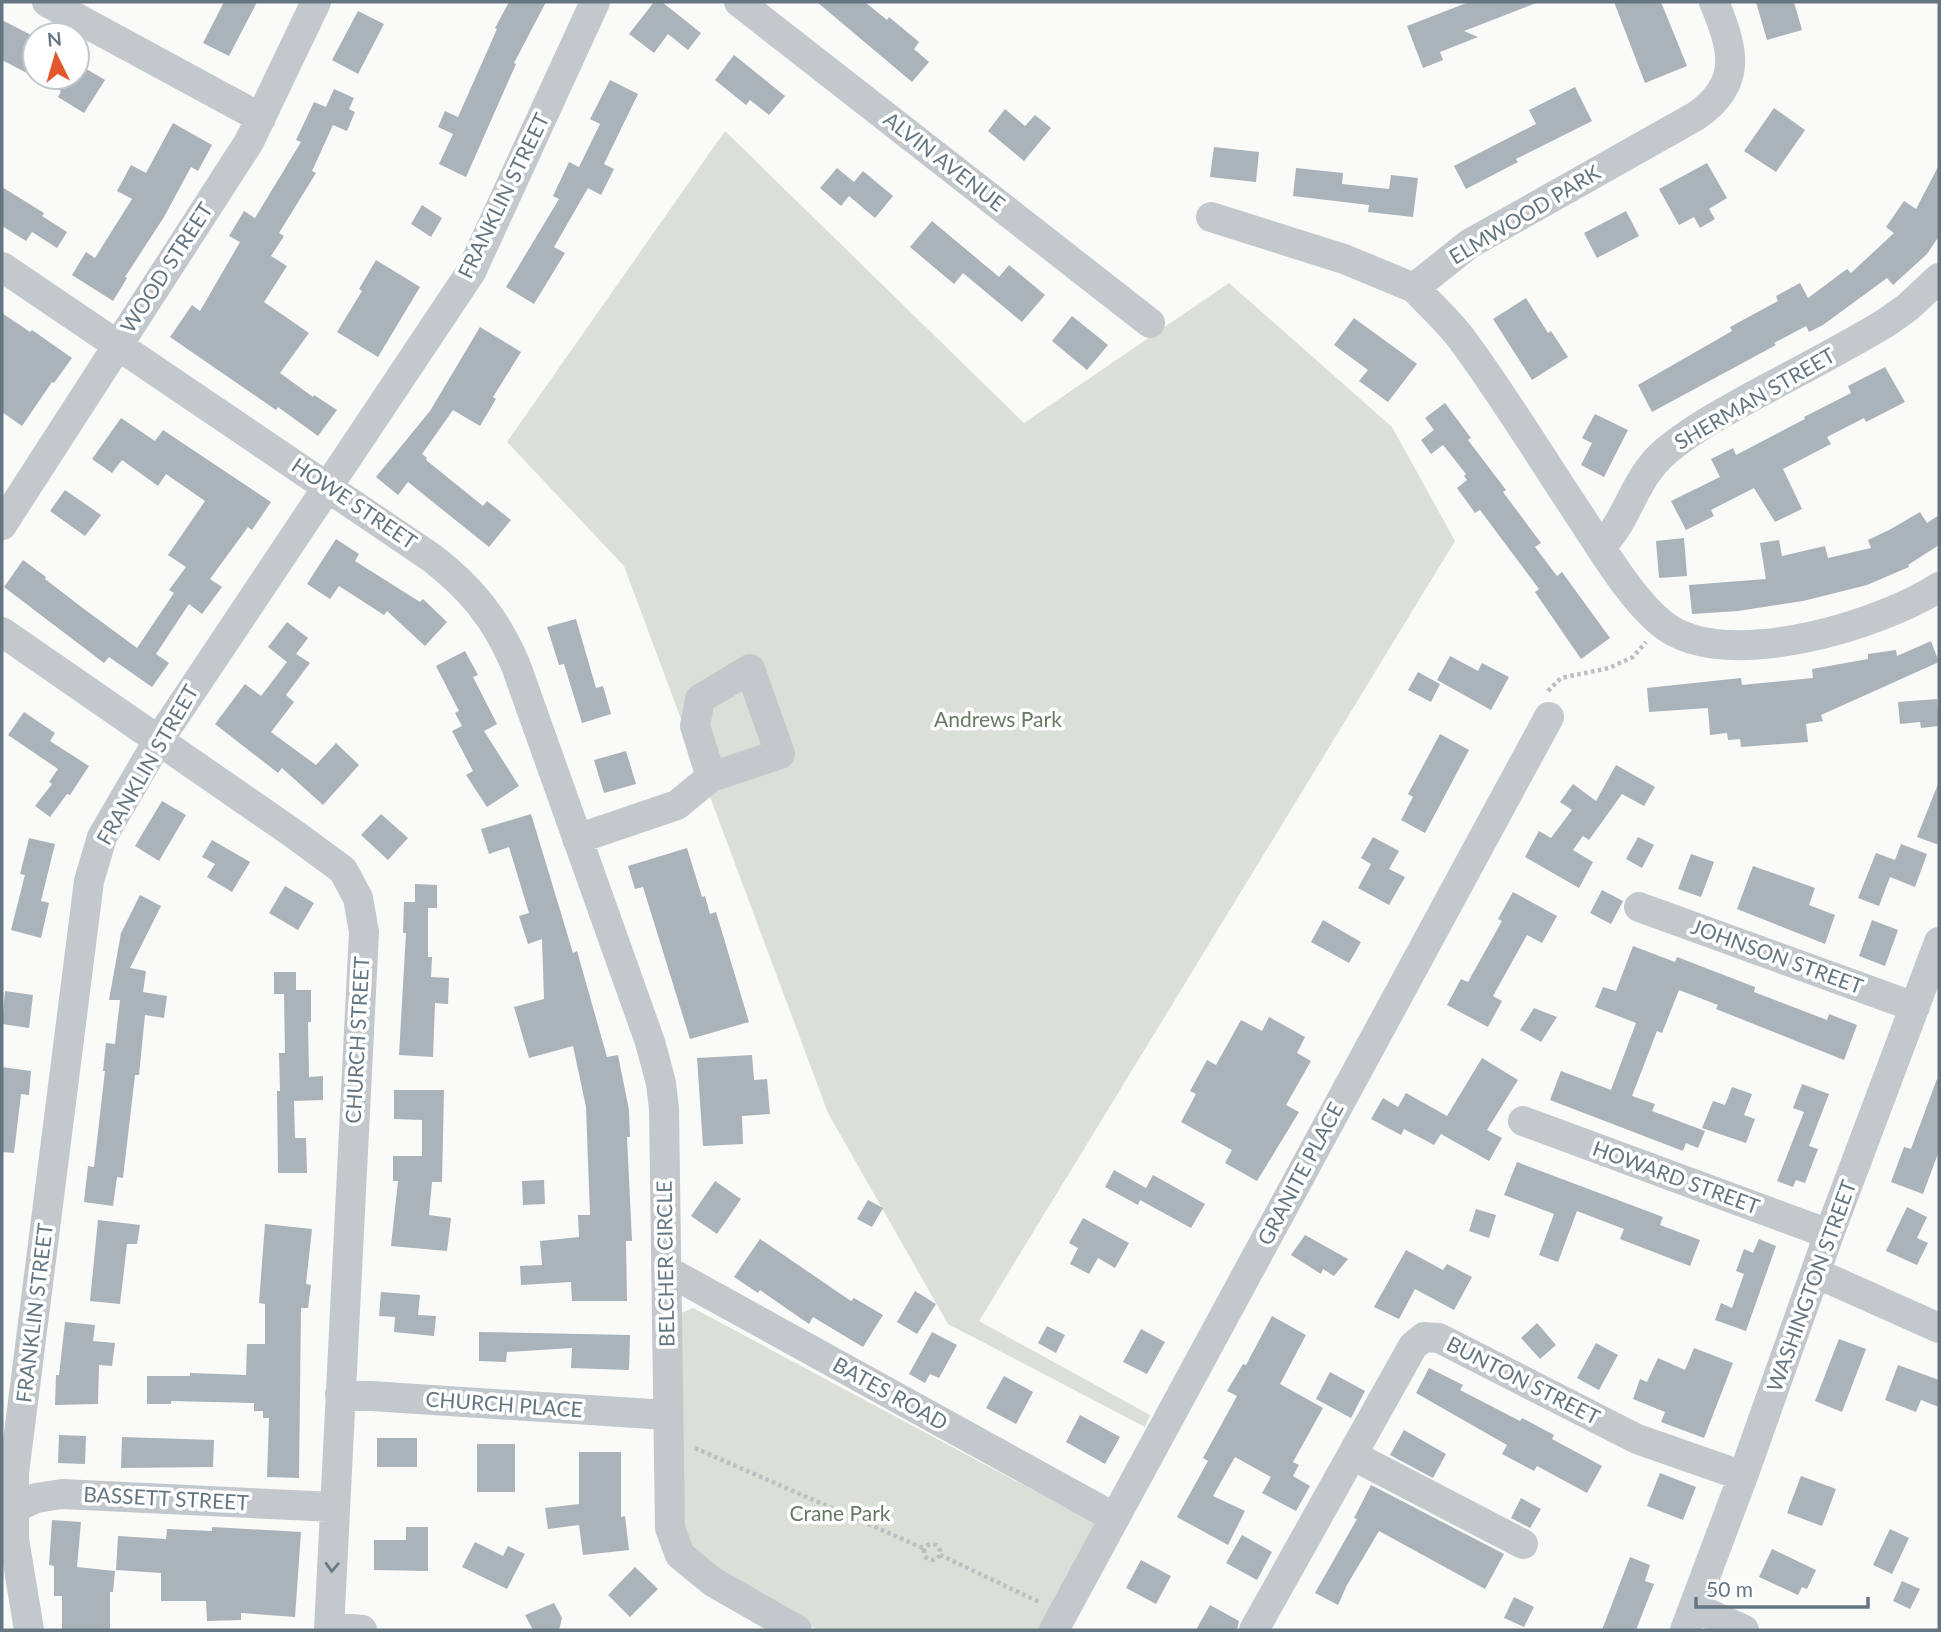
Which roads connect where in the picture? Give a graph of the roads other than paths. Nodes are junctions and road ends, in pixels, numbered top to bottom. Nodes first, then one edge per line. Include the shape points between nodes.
1 (47, 2) edge
2 (316, 2) edge
3 (595, 2) edge
4 (740, 2) edge
5 (1714, 2) edge
6 (76, 9) edge
7 (261, 118) junction
8 (1211, 217) dead end
9 (2, 267) edge
10 (1939, 278) edge
11 (1414, 288) junction
12 (1150, 323) dead end
13 (118, 344) junction
14 (326, 486) junction
15 (2, 525) edge
16 (1600, 547) junction
17 (1939, 587) edge
18 (2, 632) edge
19 (1546, 707) road end
20 (158, 741) junction
21 (711, 778) dead end
22 (579, 842) junction
23 (1639, 907) dead end
24 (1939, 942) edge
25 (1915, 1007) junction
26 (1523, 1121) dead end
27 (1829, 1234) junction
28 (666, 1270) junction
29 (1816, 1273) junction
30 (1939, 1328) edge
31 (340, 1394) junction
32 (668, 1426) junction
33 (1352, 1455) junction
34 (1743, 1476) junction
35 (334, 1507) junction
36 (7, 1511) edge
37 (1115, 1518) junction
38 (1523, 1544) dead end
39 (1689, 1619) edge
40 (329, 1629) edge
41 (1058, 1629) edge
42 (29, 1630) edge
43 (362, 1630) edge
44 (797, 1630) edge
45 (1254, 1630) edge
46 (1744, 1630) edge

1 - 6 street
2 - 7 street, WOOD STREET
3 - 14 street, FRANKLIN STREET via 471,272
4 - 12 street, ALVIN AVENUE
5 - 11 street, ELMWOOD PARK via 1729,38 1731,62 1724,86 1710,106 1469,244
6 - 7 street
7 - 13 street, WOOD STREET
8 - 11 street via 1345,259
9 - 13 street, HOWE STREET
10 - 16 street, SHERMAN STREET via 1887,322 1731,408 1664,453 1644,475 1617,527
11 - 16 street via 1460,337
13 - 14 street, HOWE STREET
13 - 15 street, WOOD STREET
14 - 20 street, FRANKLIN STREET
14 - 22 street, HOWE STREET via 457,576 487,610 516,666
16 - 17 street via 1659,621 1679,634 1714,643 1774,642 1837,632
18 - 20 street, CHURCH STREET
19 - 37 street, GRANITE PLACE
20 - 31 street, CHURCH STREET via 343,870 358,898 363,932
20 - 36 street, FRANKLIN STREET via 102,836 89,881
21 - 22 street via 677,805
22 - 28 street, BELCHER CIRCLE via 661,1083
23 - 25 street, JOHNSON STREET
24 - 25 street, WASHINGTON STREET
25 - 27 street, WASHINGTON STREET
26 - 27 street, HOWARD STREET
27 - 29 street, WASHINGTON STREET
28 - 32 street, BELCHER CIRCLE
28 - 37 street, BATES ROAD
29 - 30 street
29 - 34 street, WASHINGTON STREET
31 - 32 street, CHURCH PLACE
31 - 35 street, CHURCH STREET
32 - 44 street, BELCHER CIRCLE via 670,1528 680,1555 713,1582
33 - 34 street, BUNTON STREET via 1413,1346 1432,1336 1637,1439
33 - 38 street
33 - 45 street, BUNTON STREET
34 - 39 street, WASHINGTON STREET
35 - 36 street, BASSETT STREET via 62,1494 36,1498
35 -> 40 street, CHURCH STREET
36 - 42 street, FRANKLIN STREET
37 - 41 street, GRANITE PLACE
39 - 46 street
40 - 43 street

